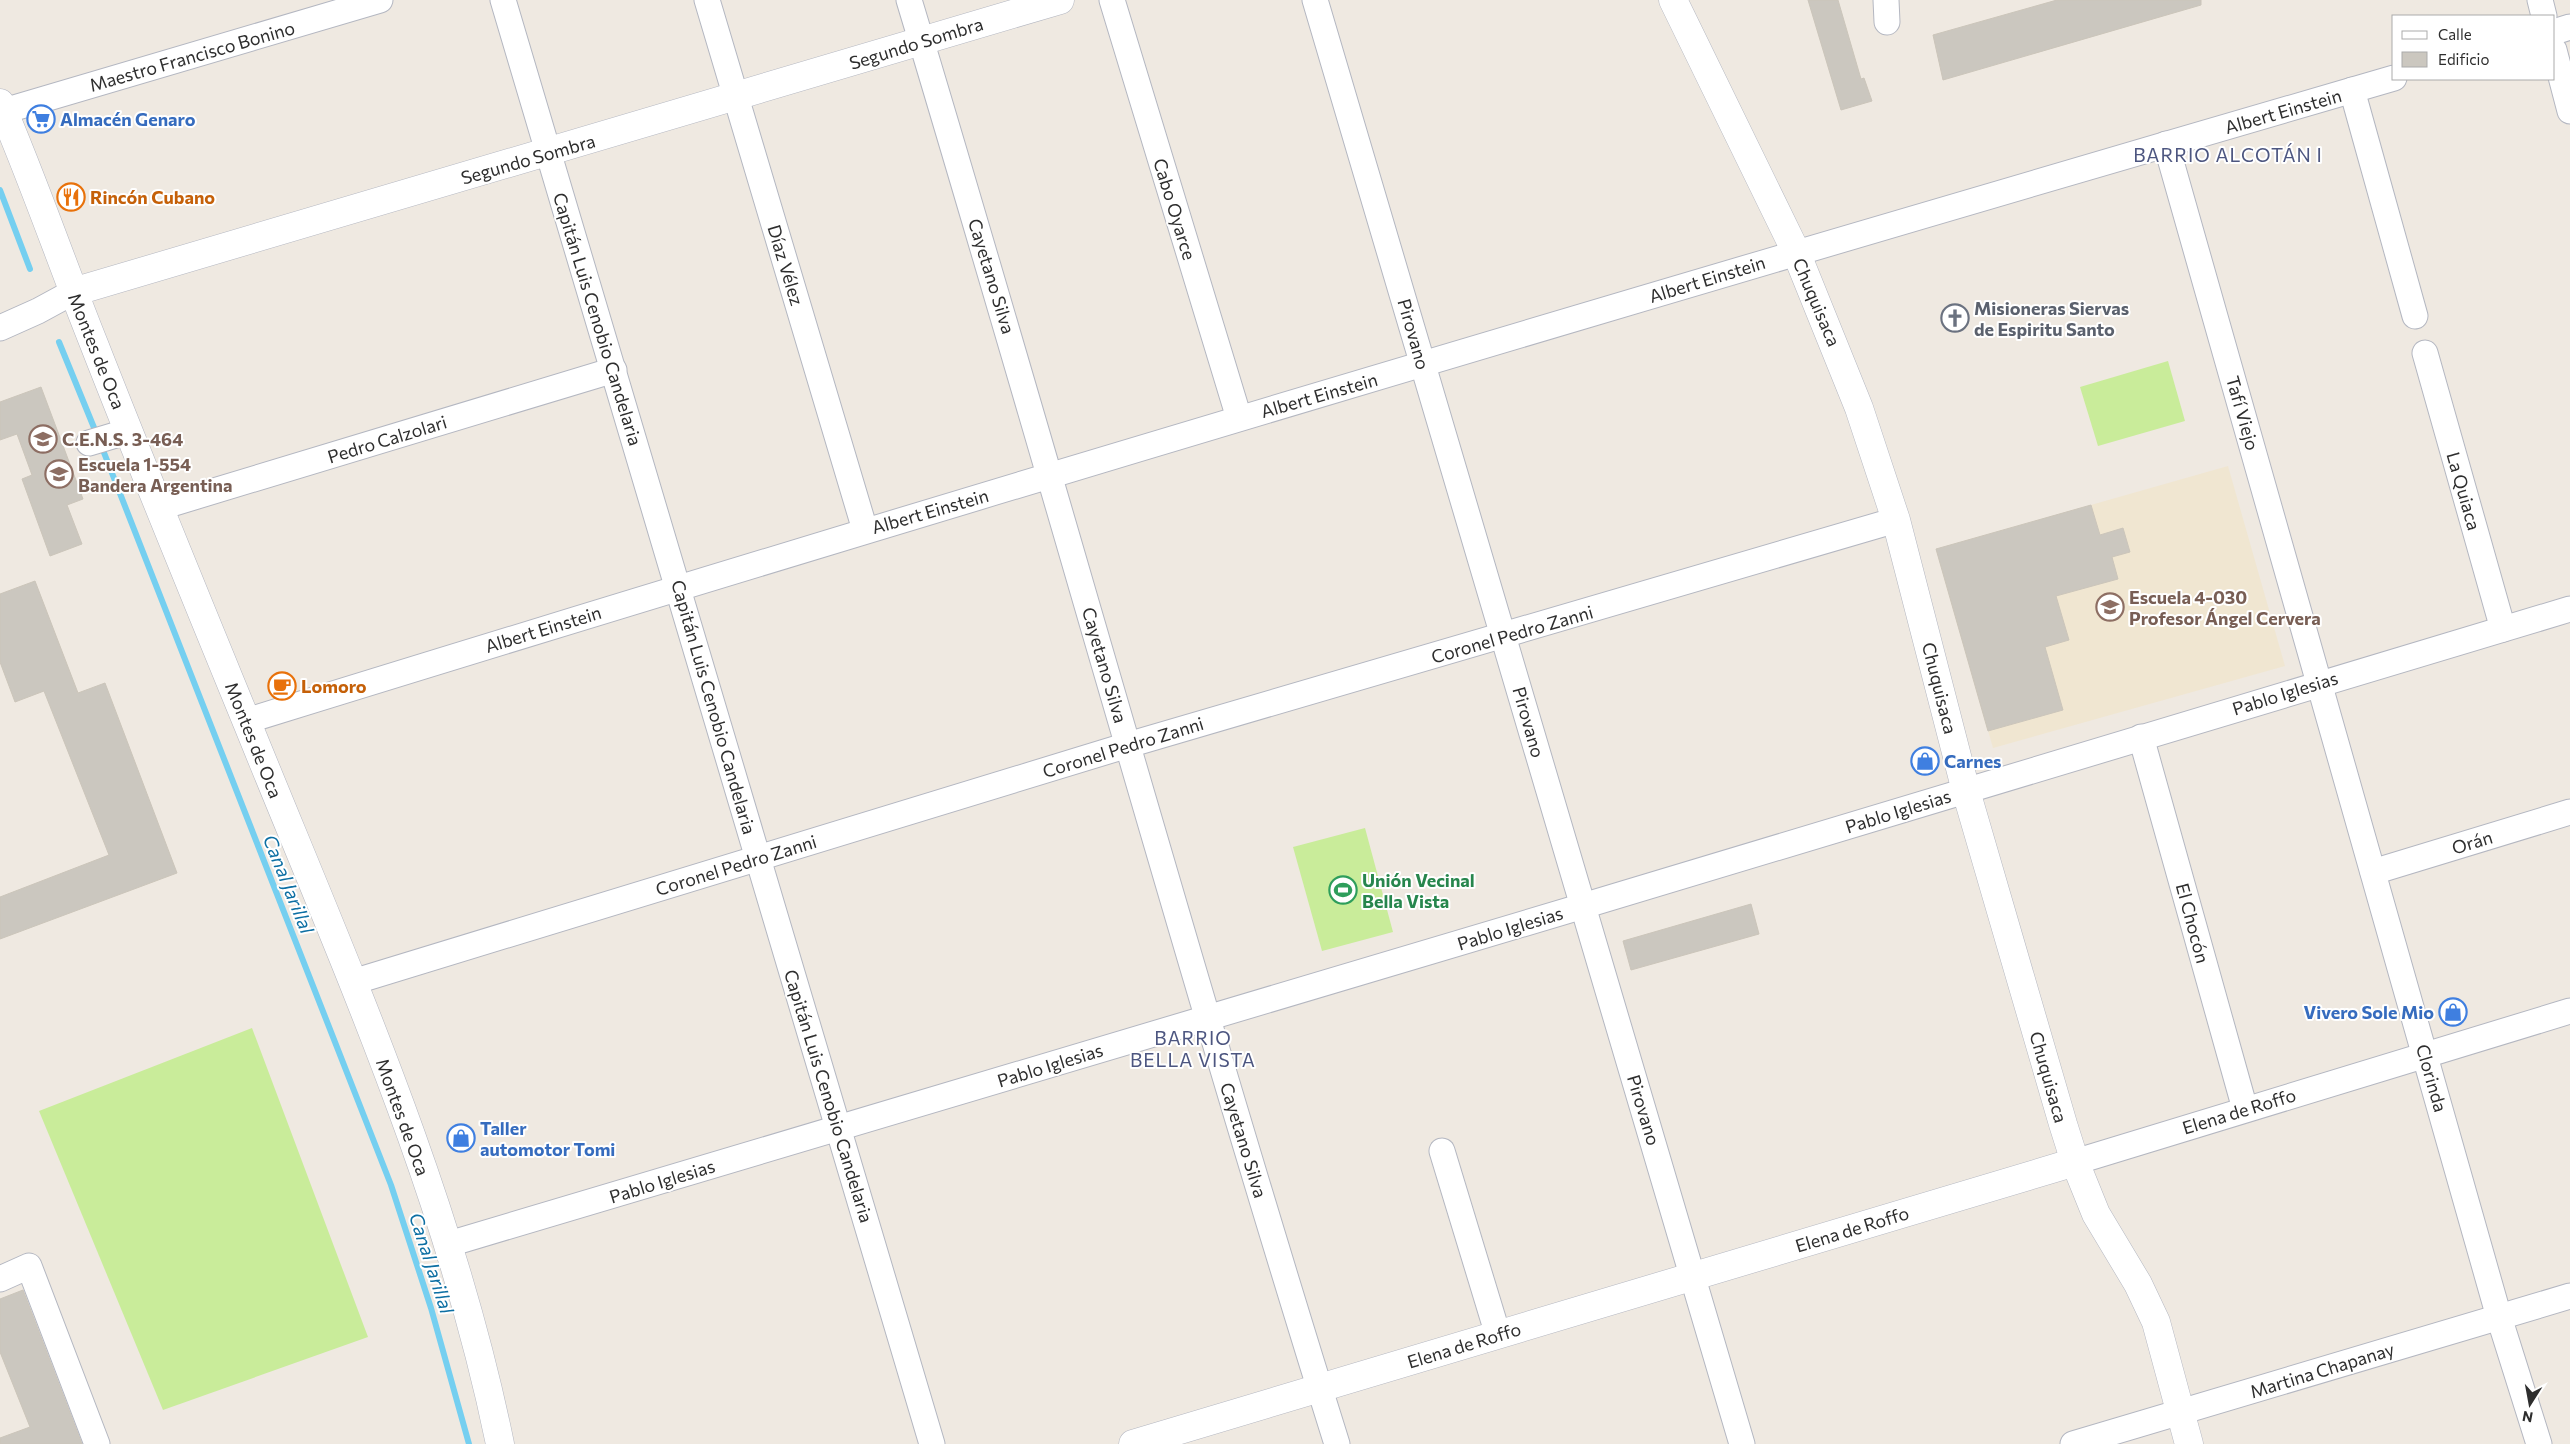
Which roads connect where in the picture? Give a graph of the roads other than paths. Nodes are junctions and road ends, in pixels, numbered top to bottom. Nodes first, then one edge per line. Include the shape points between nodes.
1 (380, 0) edge
2 (503, 0) edge
3 (707, 0) edge
4 (909, 0) edge
5 (1060, 0) edge
6 (1112, 0) edge
7 (1315, 0) edge
8 (1673, 0) edge
9 (2540, 0) edge
10 (2544, 15) edge
11 (2570, 27) edge
12 (2555, 32) edge
13 (922, 41) junction
14 (2555, 54) edge
15 (2392, 79) edge
16 (2352, 90) junction
17 (736, 96) junction
18 (2, 107) edge
19 (2570, 111) edge
20 (2166, 144) junction
21 (547, 153) junction
22 (1796, 252) junction
23 (73, 292) junction
24 (2415, 316) dead end
25 (0, 328) edge
26 (2425, 353) dead end
27 (1423, 364) junction
28 (614, 370) junction
29 (1239, 418) junction
30 (129, 431) junction
31 (96, 441) dead end
32 (1051, 475) junction
33 (161, 507) junction
34 (1896, 520) junction
35 (865, 530) junction
36 (679, 587) junction
37 (2570, 609) edge
38 (2503, 629) junction
39 (1505, 636) junction
40 (2320, 683) junction
41 (246, 720) junction
42 (2141, 737) junction
43 (1128, 745) junction
44 (1966, 791) junction
45 (2570, 812) edge
46 (758, 858) junction
47 (2373, 872) junction
48 (1583, 906) junction
49 (353, 982) junction
50 (2570, 1011) edge
51 (1207, 1018) junction
52 (2425, 1054) junction
53 (2244, 1109) junction
54 (839, 1128) junction
55 (1442, 1151) dead end
56 (2075, 1162) junction
57 (448, 1244) junction
58 (1693, 1276) junction
59 (0, 1279) edge
60 (2570, 1296) edge
61 (2499, 1317) junction
62 (1498, 1335) junction
63 (1320, 1388) junction
64 (2182, 1412) junction
65 (97, 1444) edge
66 (500, 1444) edge
67 (932, 1444) edge
68 (1133, 1444) edge
69 (1338, 1444) edge
70 (1742, 1444) edge
71 (2073, 1444) edge
72 (2189, 1444) edge
73 (2539, 1444) edge

1 - 18 street, Maestro Francisco Bonino
2 - 21 street, Capitán Luis Cenobio Candelaria
3 - 17 street, Díaz Vélez
4 - 13 street, Cayetano Silva
5 - 13 street, Segundo Sombra
6 - 29 street, Cabo Oyarce
7 - 27 street, Pirovano
8 - 22 street, Chuquisaca
9 - 10 street
11 - 12 street
13 - 17 street, Segundo Sombra
13 - 32 street, Cayetano Silva
14 - 19 street
15 - 16 street, Albert Einstein
16 - 20 street, Albert Einstein
16 - 24 street
17 - 21 street, Segundo Sombra
17 - 35 street, Díaz Vélez
18 - 23 street, Montes de Oca
20 - 22 street, Albert Einstein
20 - 40 street, Tafí Viejo
21 - 23 street, Segundo Sombra
21 - 28 street, Capitán Luis Cenobio Candelaria
22 - 27 street, Albert Einstein
22 - 34 street, Chuquisaca via 1860,408
23 - 25 street, Segundo Sombra
23 - 30 street, Montes de Oca
26 - 38 street, La Quiaca
27 - 29 street, Albert Einstein
27 - 39 street, Pirovano
28 - 33 street, Pedro Calzolari
28 - 36 street, Capitán Luis Cenobio Candelaria
29 - 32 street, Albert Einstein
30 - 31 street
30 - 33 street, Montes de Oca
32 - 35 street, Albert Einstein
32 - 43 street, Cayetano Silva
33 - 41 street, Montes de Oca
34 - 39 street, Coronel Pedro Zanni
34 - 44 street, Chuquisaca
35 - 36 street, Albert Einstein
36 - 41 street, Albert Einstein
36 - 46 street, Capitán Luis Cenobio Candelaria
37 - 38 street, Pablo Iglesias
38 - 40 street, Pablo Iglesias
39 - 43 street, Coronel Pedro Zanni
39 - 48 street, Pirovano
40 - 42 street, Pablo Iglesias
40 - 47 street, Clorinda
41 - 49 street, Montes de Oca
42 - 44 street, Pablo Iglesias
42 - 53 street, El Chocón
43 - 46 street, Coronel Pedro Zanni
43 - 51 street, Cayetano Silva
44 - 48 street, Pablo Iglesias
44 - 56 street, Chuquisaca
45 - 47 street, Orán
46 - 49 street, Coronel Pedro Zanni
46 - 54 street, Capitán Luis Cenobio Candelaria
47 - 52 street, Clorinda
48 - 51 street, Pablo Iglesias
48 - 58 street, Pirovano
49 - 57 street, Montes de Oca
50 - 52 street, Elena de Roffo
51 - 54 street, Pablo Iglesias
51 - 63 street, Cayetano Silva
52 - 53 street, Elena de Roffo
52 - 61 street, Clorinda
53 - 56 street, Elena de Roffo
54 - 57 street, Pablo Iglesias
54 - 67 street, Capitán Luis Cenobio Candelaria
55 - 62 street
56 - 58 street, Elena de Roffo
56 - 64 street, Chuquisaca via 2107,1234 2150,1307
57 - 66 street, Montes de Oca
58 - 62 street, Elena de Roffo
58 - 70 street, Pirovano
59 - 65 street via 29,1266
60 - 61 street, Martina Chapanay
61 - 64 street, Martina Chapanay
61 - 73 street, Clorinda
62 - 63 street, Elena de Roffo
63 - 68 street, Elena de Roffo
63 - 69 street, Cayetano Silva
64 - 71 street, Martina Chapanay
64 - 72 street, Chuquisaca

